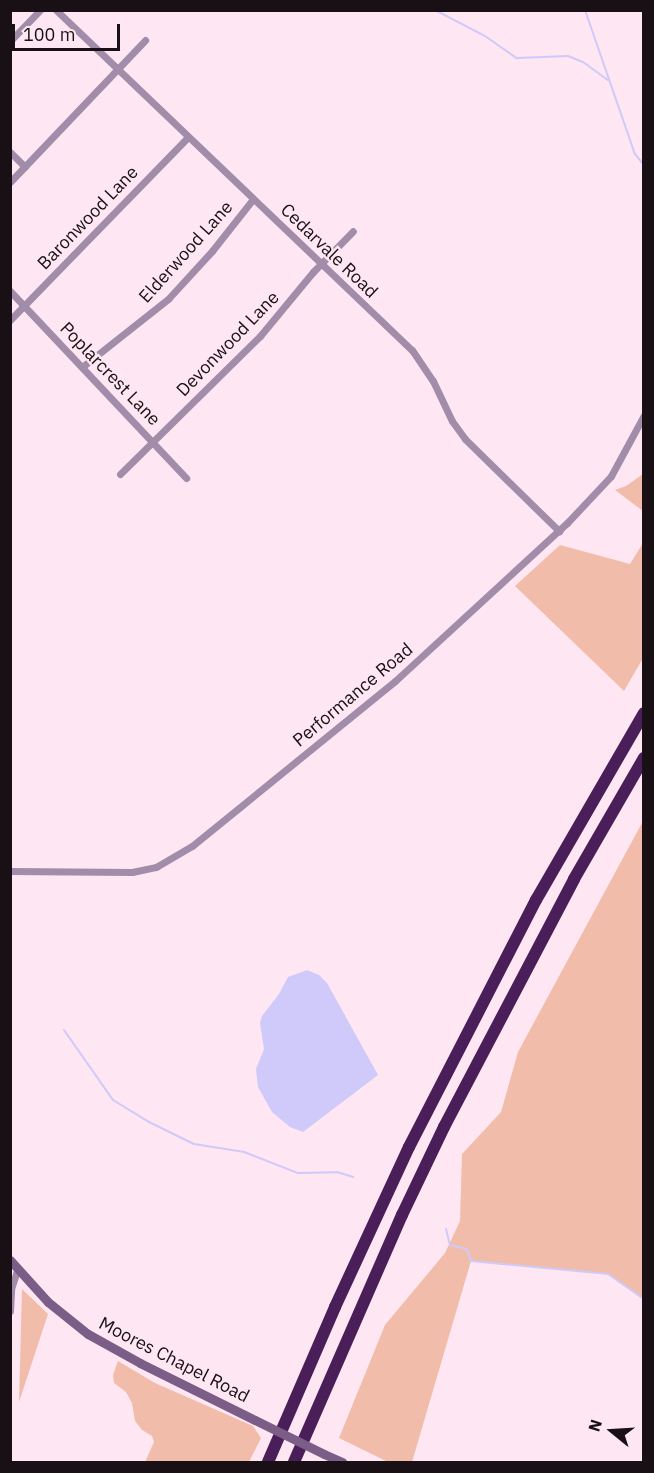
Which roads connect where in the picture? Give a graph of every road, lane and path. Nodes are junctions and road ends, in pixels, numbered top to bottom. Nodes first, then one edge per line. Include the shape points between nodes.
1 (40, 10) edge
2 (56, 10) edge
3 (145, 40) dead end
4 (10, 41) edge
5 (118, 69) junction
6 (188, 137) junction
7 (10, 152) edge
8 (25, 166) junction
9 (10, 182) edge
10 (253, 199) junction
11 (353, 231) dead end
12 (320, 264) junction
13 (10, 291) edge
14 (25, 306) junction
15 (10, 320) edge
16 (82, 368) junction
17 (644, 415) edge
18 (153, 439) junction
19 (120, 474) dead end
20 (186, 478) dead end
21 (559, 531) junction
22 (644, 713) edge
23 (644, 758) edge
24 (10, 871) edge
25 (10, 1260) edge
26 (17, 1270) junction
27 (10, 1311) edge
28 (268, 1462) edge
29 (294, 1462) edge
30 (342, 1462) edge

1 - 4 street
2 - 5 street, Cedarvale Road
3 - 5 street
5 - 6 street, Cedarvale Road
5 - 8 street
6 - 10 street, Cedarvale Road
6 - 14 street, Baronwood Lane
7 - 8 street
8 - 9 street
10 - 12 street, Cedarvale Road
10 - 16 street, Elderwood Lane via 213,251 168,299
11 - 12 street, Devonwood Lane
12 - 18 street, Devonwood Lane via 260,336
12 - 21 street, Cedarvale Road via 412,350 465,439
13 - 14 street, Poplarcrest Lane
14 - 15 street, Baronwood Lane
14 - 16 street, Poplarcrest Lane
16 - 18 street, Poplarcrest Lane
17 - 21 street, Performance Road via 611,476
18 - 19 street, Devonwood Lane
18 - 20 street, Poplarcrest Lane
21 - 24 street, Performance Road via 395,681 181,854 156,867 132,872
22 - 28 highway via 536,900 414,1137 334,1307
23 - 29 highway via 574,879 444,1127
25 - 26 main road, Moores Chapel Road
26 - 27 street
26 - 30 main road, Moores Chapel Road, bridge via 66,1318 100,1342

